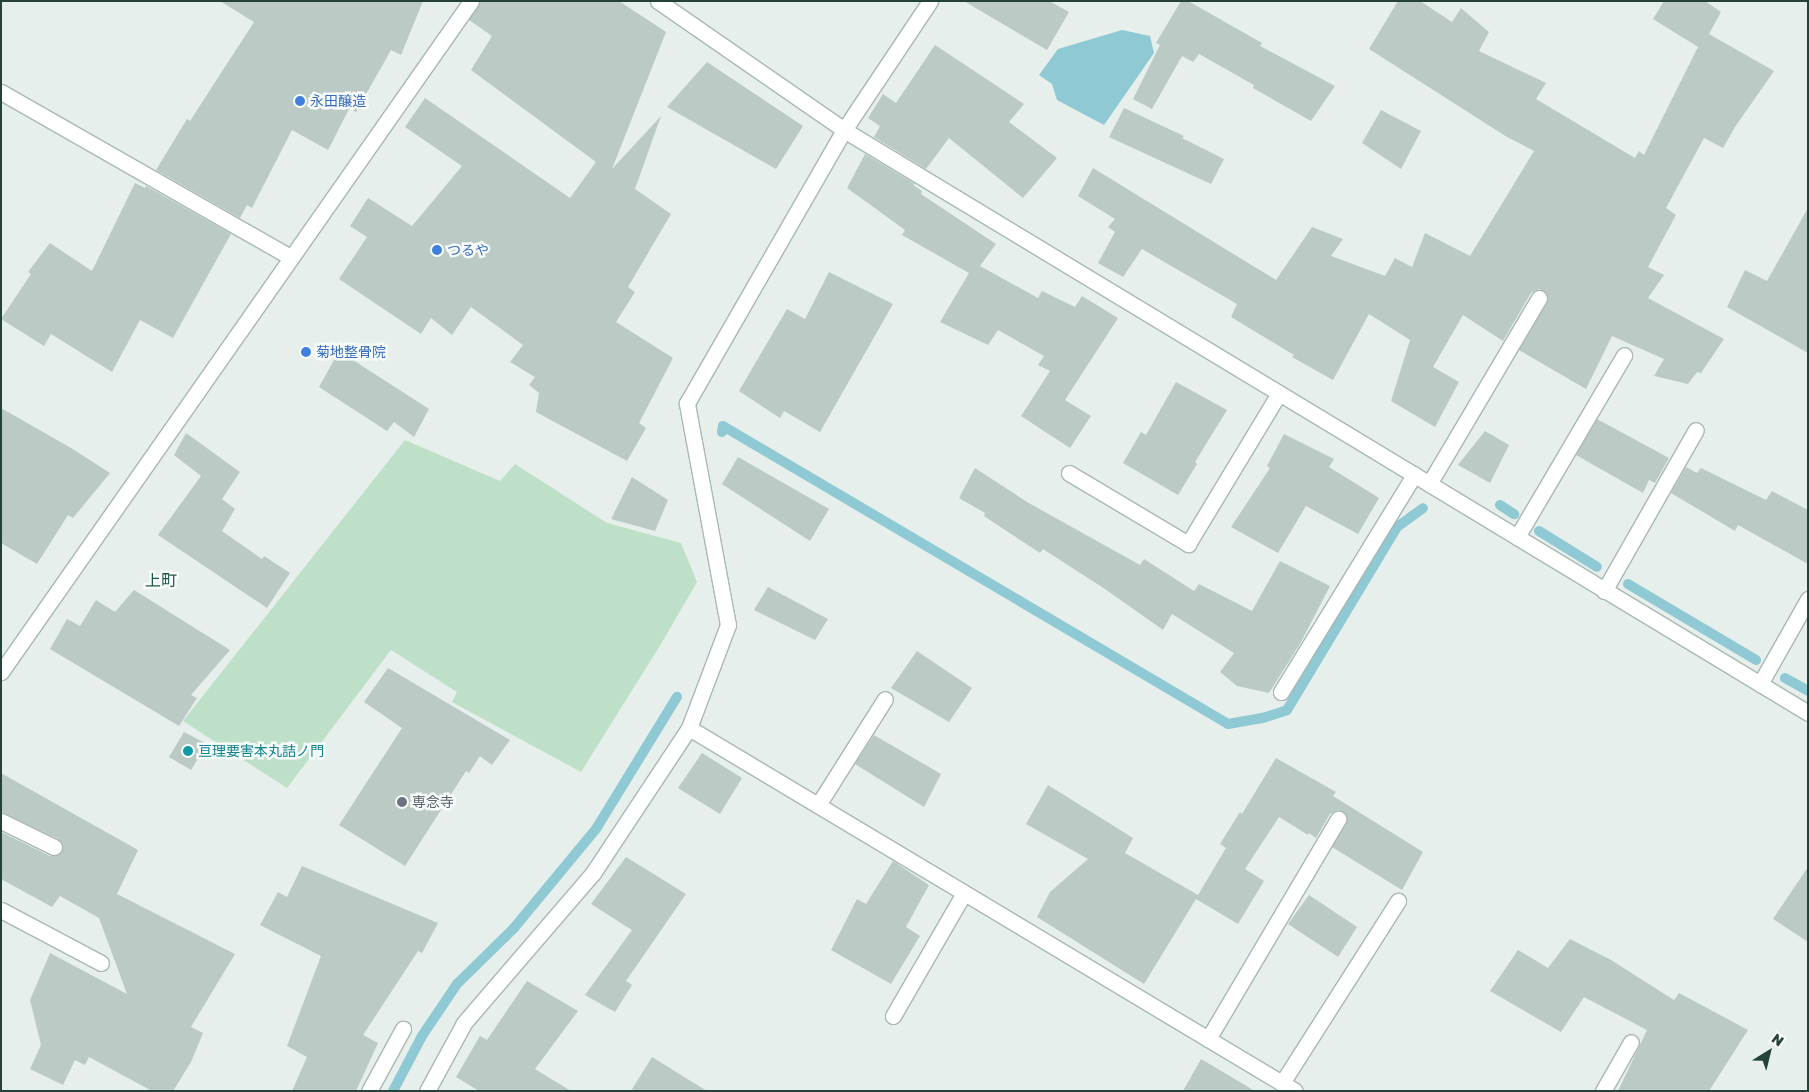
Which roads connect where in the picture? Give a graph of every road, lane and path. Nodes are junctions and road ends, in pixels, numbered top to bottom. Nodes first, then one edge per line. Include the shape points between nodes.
1 (470, 1) edge
2 (658, 1) edge
3 (930, 1) edge
4 (1, 92) edge
5 (844, 130) junction
6 (290, 258) junction
7 (1539, 298) dead end
8 (1624, 354) dead end
9 (1279, 393) junction
10 (1696, 430) dead end
11 (1070, 473) dead end
12 (1414, 475) junction
13 (1429, 484) junction
14 (1516, 537) junction
15 (1604, 591) junction
16 (1808, 599) edge
17 (1, 672) edge
18 (1760, 684) junction
19 (1281, 692) dead end
20 (885, 699) dead end
21 (1808, 713) edge
22 (689, 728) junction
23 (818, 805) junction
24 (1, 820) edge
25 (1338, 820) dead end
26 (54, 847) dead end
27 (964, 893) junction
28 (1398, 901) dead end
29 (1, 910) edge
30 (101, 963) dead end
31 (893, 1016) dead end
32 (404, 1029) dead end
33 (1208, 1039) junction
34 (1631, 1042) dead end
35 (1291, 1089) edge
36 (369, 1091) edge
37 (428, 1091) edge
38 (1604, 1091) edge

1 - 6 street
2 - 5 street
3 - 5 street
4 - 6 street
5 - 9 street
5 - 22 street via 687,403 728,625
6 - 17 street
7 - 13 street
8 - 14 street
9 - 11 street via 1188,544
9 - 12 street
10 - 15 street
12 - 13 street
12 - 19 street
13 - 14 street
14 - 15 street
15 - 18 street
16 - 18 street
18 - 21 street
20 - 23 street
22 - 23 street
22 - 37 street via 593,873 464,1022
23 - 27 street
24 - 26 street
25 - 33 street
27 - 31 street
27 - 33 street
28 - 35 street
29 - 30 street
32 - 36 street
33 - 35 street
34 - 38 street

